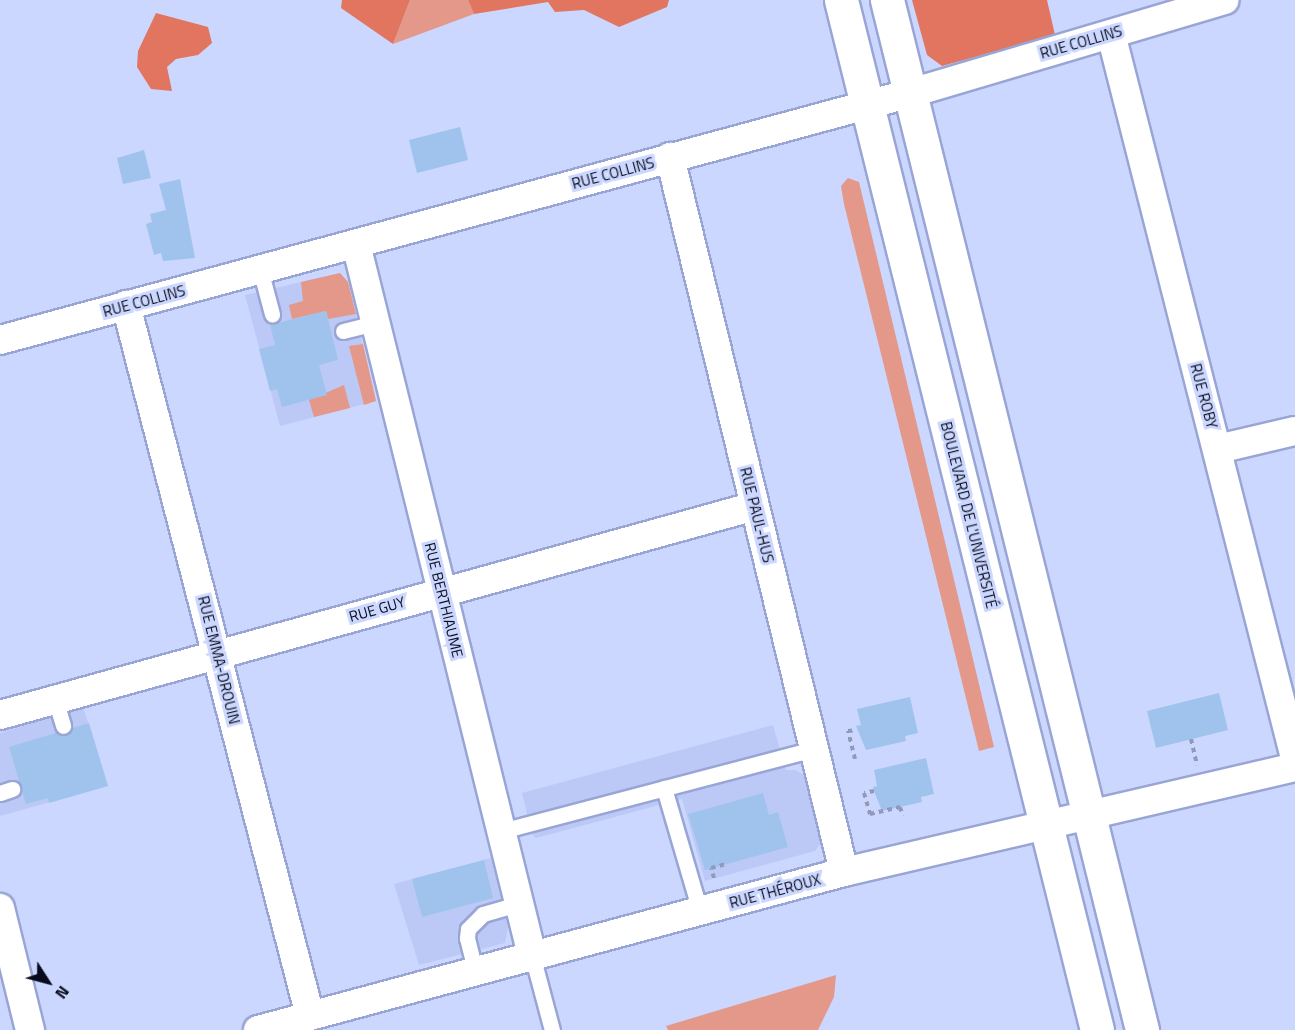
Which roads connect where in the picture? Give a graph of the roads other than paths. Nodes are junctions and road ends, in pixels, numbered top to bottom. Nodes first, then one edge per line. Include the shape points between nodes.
1 (841, 0) edge
2 (887, 0) edge
3 (1225, 0) edge
4 (1111, 34) junction
5 (910, 93) junction
6 (868, 104) junction
7 (670, 157) junction
8 (356, 244) junction
9 (260, 269) junction
10 (126, 305) junction
11 (272, 314) dead end
12 (376, 323) junction
13 (343, 332) dead end
14 (0, 340) edge
15 (1295, 431) edge
16 (1218, 449) junction
17 (755, 506) junction
18 (441, 591) junction
19 (217, 653) junction
20 (0, 715) edge
21 (814, 749) junction
22 (1295, 758) edge
23 (1295, 766) edge
24 (664, 788) junction
25 (1087, 812) junction
26 (1045, 823) junction
27 (501, 831) junction
28 (844, 872) junction
29 (519, 904) junction
30 (0, 908) edge
31 (700, 912) junction
32 (532, 955) junction
33 (475, 970) junction
34 (310, 1016) junction
35 (30, 1030) edge
36 (258, 1030) edge
37 (552, 1030) edge
38 (1097, 1030) edge
39 (1142, 1030) edge

1 - 6 main road, BOULEVARD DE L'UNIVERSITÉ
2 - 5 main road
3 - 4 street, RUE COLLINS
4 - 5 street, RUE COLLINS
4 - 16 street, RUE ROBY
5 - 6 street, RUE COLLINS
5 - 25 main road
6 - 7 street, RUE COLLINS
6 - 26 main road, BOULEVARD DE L'UNIVERSITÉ
7 - 8 street, RUE COLLINS
7 - 17 street, RUE PAUL-HUS
8 - 9 street, RUE COLLINS
8 - 12 street, RUE BERTHIAUME
9 - 10 street, RUE COLLINS
9 - 11 lane
10 - 14 street, RUE COLLINS
10 - 19 street, RUE EMMA-DROUIN
12 - 13 lane
12 - 18 street, RUE BERTHIAUME
15 - 16 street
16 - 22 street, RUE ROBY
17 - 18 street, RUE GUY
17 - 21 street, RUE PAUL-HUS
18 - 19 street, RUE GUY
18 - 27 street, RUE BERTHIAUME
19 - 20 street, RUE GUY via 59,712
19 - 34 street, RUE EMMA-DROUIN
21 - 24 lane
21 - 28 street, RUE PAUL-HUS
23 - 25 street, RUE THÉROUX
24 - 27 lane
24 - 31 lane
25 - 26 street, RUE THÉROUX
25 - 39 main road
26 - 28 street, RUE THÉROUX
26 - 38 main road, BOULEVARD DE L'UNIVERSITÉ
27 - 29 street, RUE BERTHIAUME
28 - 31 street, RUE THÉROUX
29 - 32 street, RUE BERTHIAUME
29 - 33 lane via 474,920 466,938
30 - 35 street
31 - 32 street, RUE THÉROUX
32 - 33 street, RUE THÉROUX
32 - 37 lane
33 - 34 street, RUE THÉROUX
34 - 36 street, RUE THÉROUX

